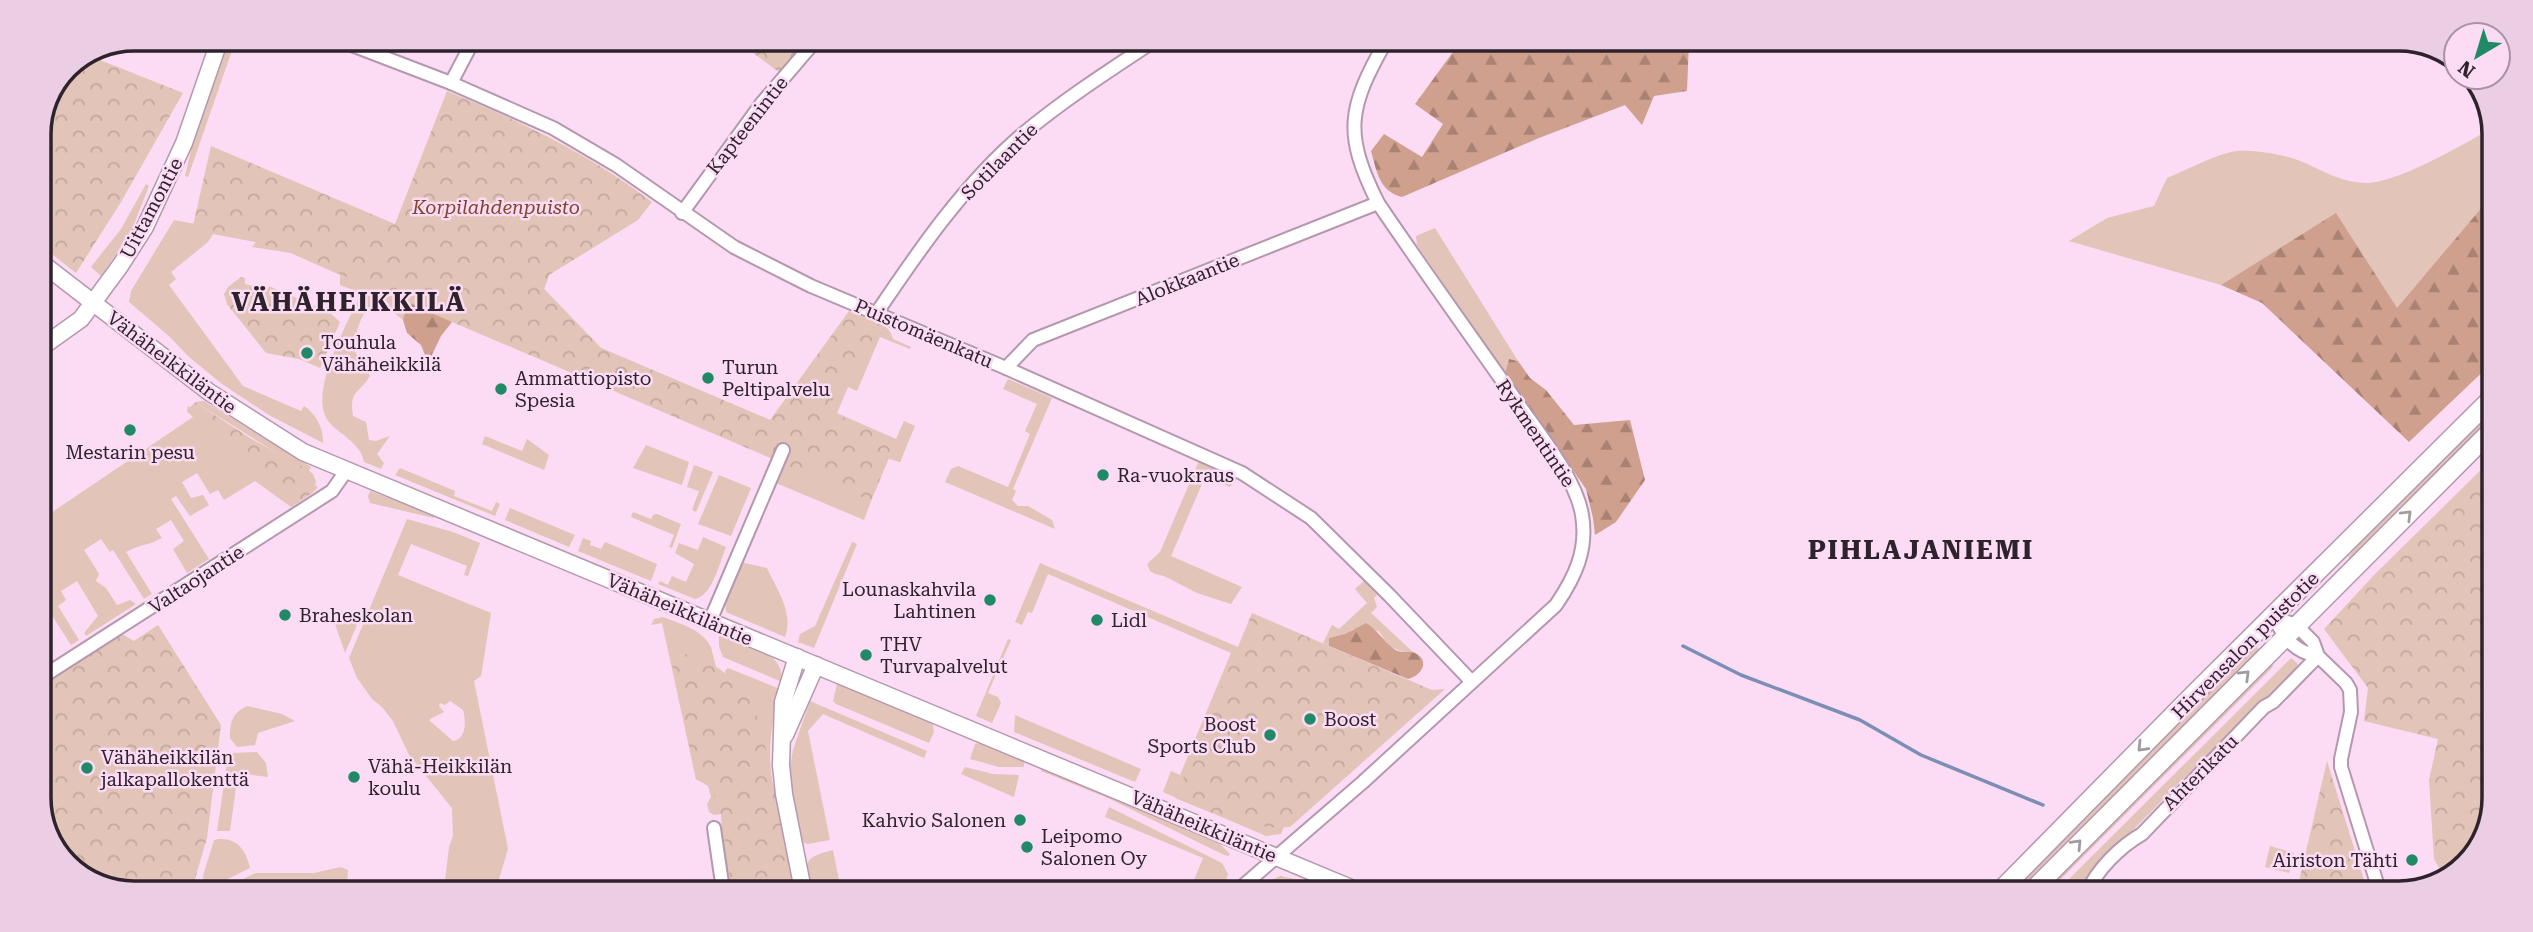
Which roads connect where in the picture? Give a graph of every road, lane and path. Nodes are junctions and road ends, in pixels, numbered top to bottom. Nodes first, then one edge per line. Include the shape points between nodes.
1 (216, 51) edge
2 (367, 51) edge
3 (468, 51) edge
4 (807, 51) edge
5 (1139, 51) edge
6 (1381, 51) edge
7 (451, 83) junction
8 (1378, 204) junction
9 (682, 213) junction
10 (51, 270) edge
11 (94, 303) junction
12 (876, 314) junction
13 (51, 340) edge
14 (1006, 368) junction
15 (2482, 409) edge
16 (2482, 440) edge
17 (783, 450) dead end
18 (346, 471) junction
19 (2273, 617) junction
20 (710, 621) junction
21 (2291, 631) junction
22 (2318, 656) junction
23 (797, 657) junction
24 (816, 665) junction
25 (51, 671) edge
26 (1472, 682) junction
27 (783, 740) junction
28 (713, 828) dead end
29 (1276, 858) junction
30 (722, 881) edge
31 (801, 881) edge
32 (1249, 881) edge
33 (1333, 881) edge
34 (2010, 881) edge
35 (2042, 881) edge
36 (2093, 881) edge
37 (2376, 881) edge

1 - 11 street, Uittamontie via 160,198
2 - 7 street, Puistomäenkatu
3 - 7 street
4 - 9 street, Kapteenintie via 762,103
5 - 12 street, Sotilaantie via 1022,135 953,207
6 - 8 street, Rykmentintie via 1362,85 1355,112 1357,152
7 - 9 street, Puistomäenkatu via 574,140
8 - 14 street, Alokkaantie via 1033,340
8 - 26 street, Rykmentintie via 1543,440 1575,489 1582,514 1579,564 1568,588 1556,605
9 - 12 street, Puistomäenkatu via 734,247
10 - 11 street, Vähäheikkiläntie
11 - 13 street, Uittamontie via 81,319
11 - 18 street, Vähäheikkiläntie via 226,404 292,446
12 - 14 street, Puistomäenkatu
14 - 26 street, Puistomäenkatu via 1242,472 1281,497 1313,520
15 - 19 main road, Hirvensalon puistotie
21 -> 16 main road, Hirvensalon puistotie
17 - 20 street
18 - 20 street, Vähäheikkiläntie
18 - 25 street, Valtaojantie via 332,491
19 - 21 street
19 -> 34 main road, Hirvensalon puistotie
20 - 23 street, Vähäheikkiläntie
21 - 22 street via 2303,653
35 -> 21 main road, Hirvensalon puistotie
22 - 36 street, Ahterikatu
22 - 37 street via 2346,683 2352,696 2341,767
23 - 24 street, Vähäheikkiläntie
23 - 27 street via 783,702
24 - 27 street
24 - 29 street, Vähäheikkiläntie
26 - 29 street, Rykmentintie
27 - 31 street via 784,794
28 - 30 street
29 - 32 street, Rykmentintie
29 - 33 street, Vähäheikkiläntie

